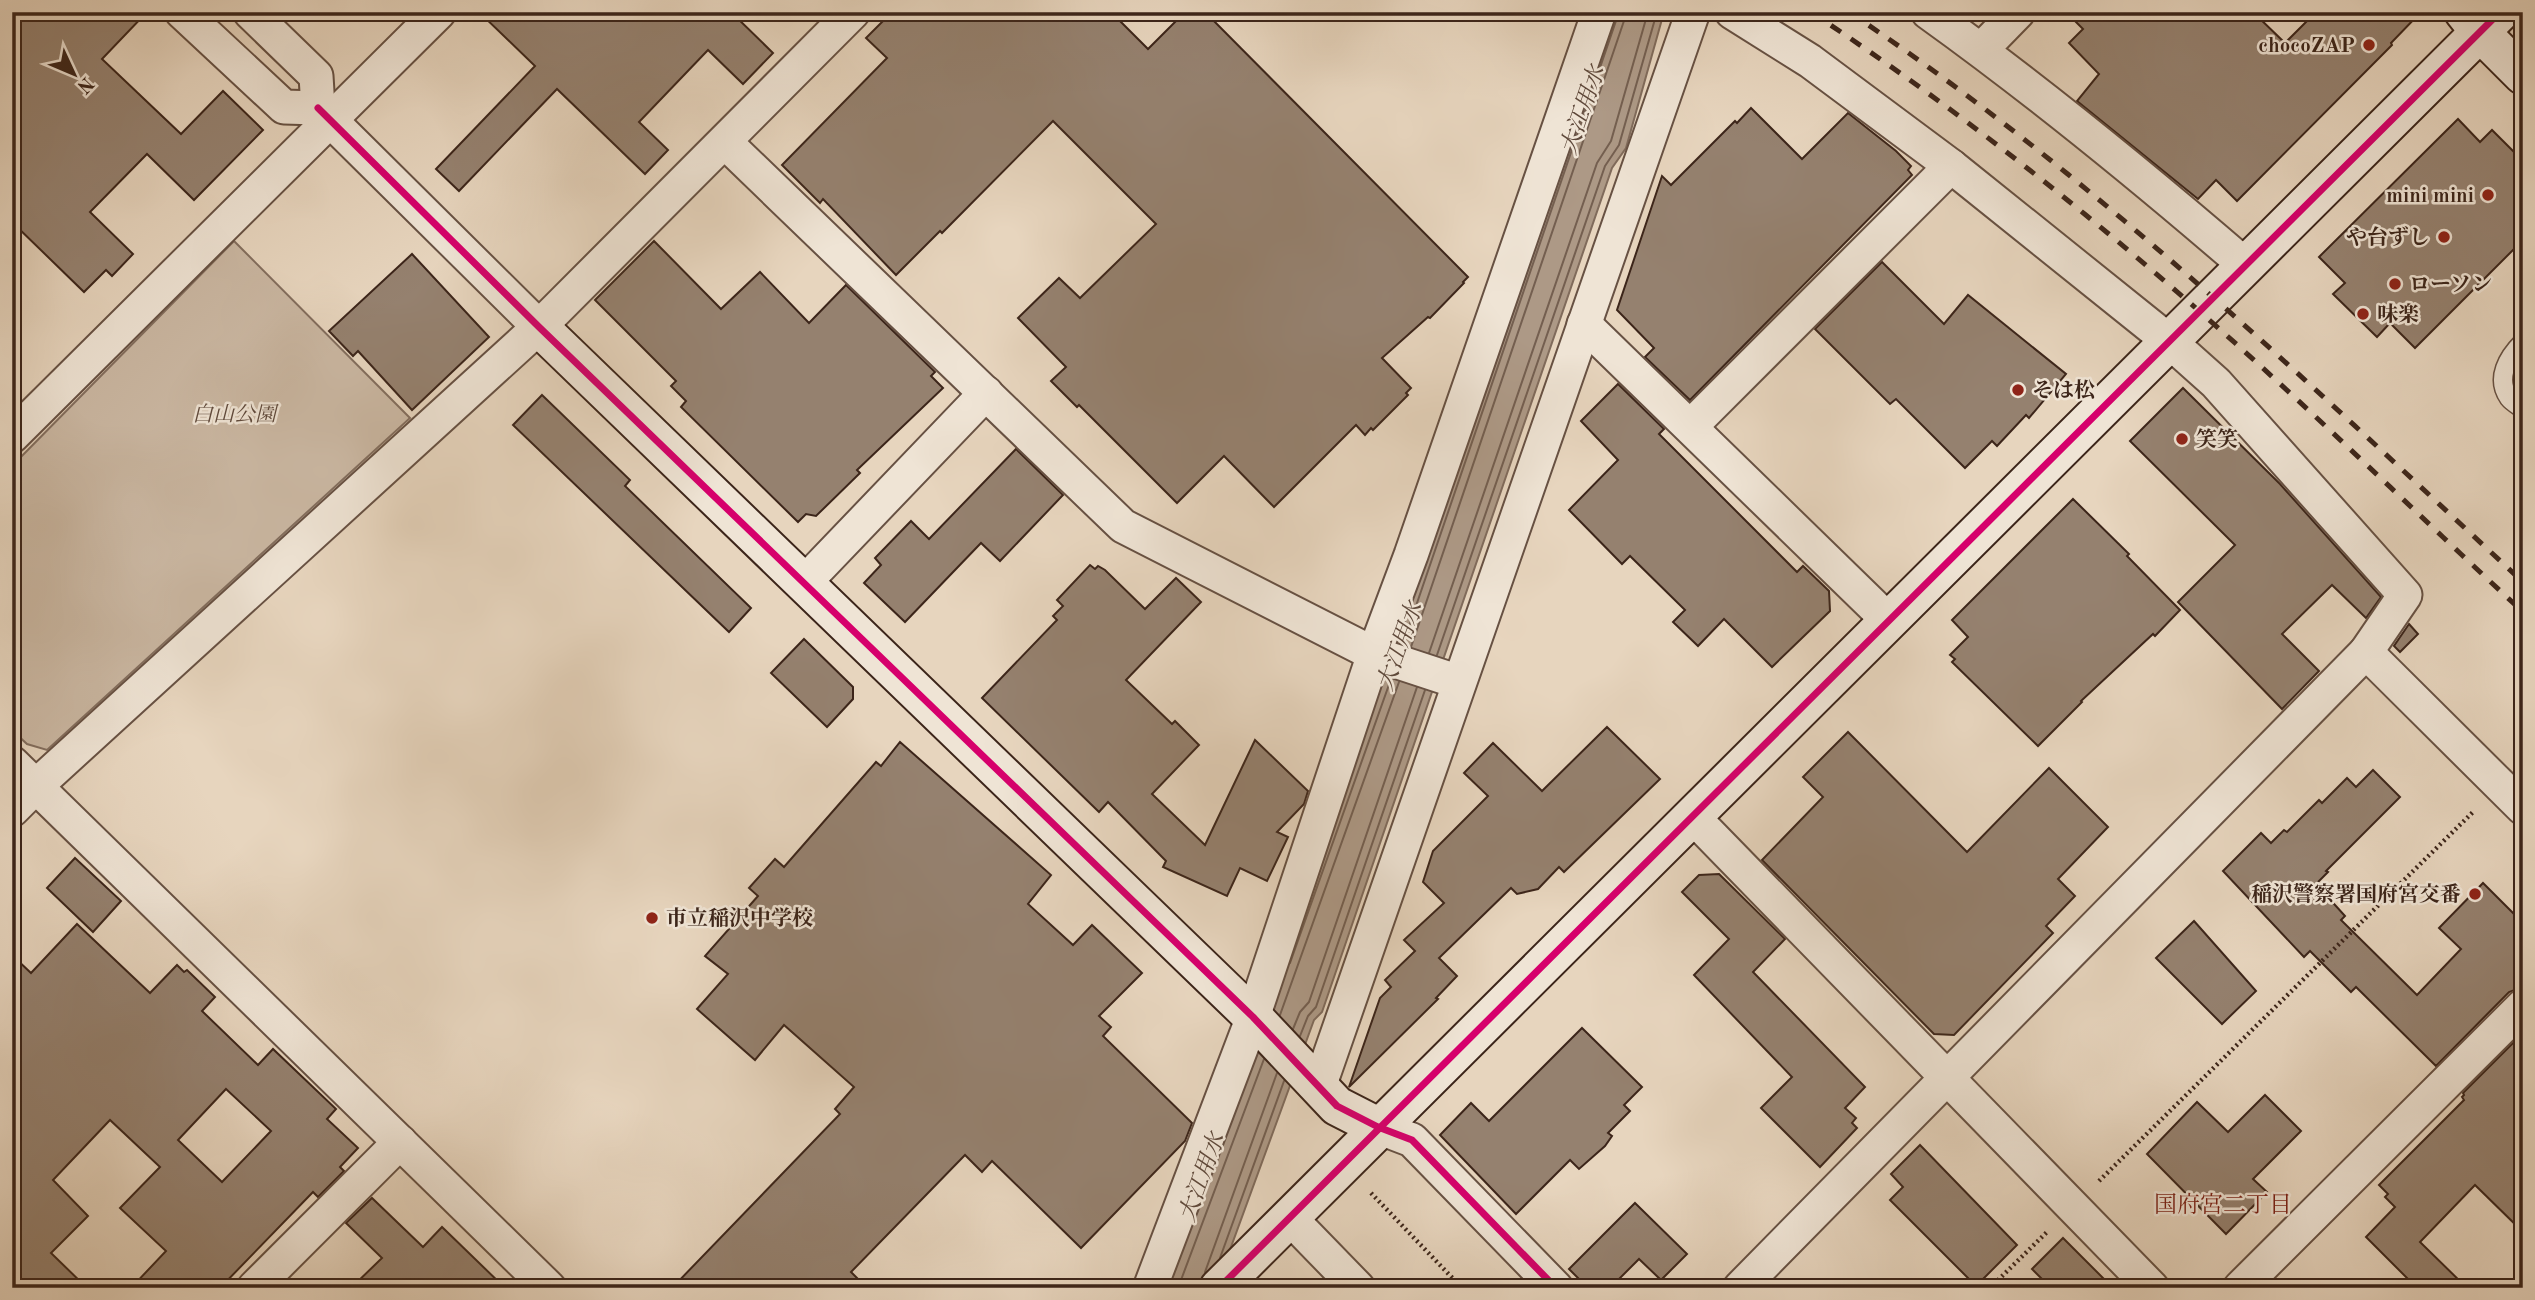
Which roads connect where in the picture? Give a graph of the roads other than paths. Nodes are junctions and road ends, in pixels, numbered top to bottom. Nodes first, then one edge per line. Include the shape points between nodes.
1 (181, 12) edge
2 (250, 12) edge
3 (439, 12) edge
4 (853, 12) edge
5 (1599, 12) edge
6 (1693, 12) edge
7 (1732, 12) edge
8 (1928, 12) edge
9 (2018, 12) edge
10 (2481, 19) edge
11 (1981, 50) junction
12 (2523, 75) edge
13 (325, 114) junction
14 (725, 142) junction
15 (1951, 166) junction
16 (2245, 265) junction
17 (1584, 324) junction
18 (539, 327) junction
19 (2169, 341) junction
20 (2523, 342) edge
21 (986, 393) junction
22 (2523, 409) edge
23 (1691, 426) junction
24 (12, 436) edge
25 (804, 583) junction
26 (1888, 620) junction
27 (2366, 652) junction
28 (1378, 655) junction
29 (1450, 679) junction
30 (12, 763) edge
31 (36, 786) junction
32 (2523, 808) edge
33 (12, 810) edge
34 (1691, 815) junction
35 (2523, 1006) edge
36 (1254, 1019) junction
37 (1310, 1077) junction
38 (1947, 1078) junction
39 (1378, 1127) junction
40 (400, 1142) junction
41 (1289, 1217) junction
42 (1220, 1287) edge
43 (254, 1288) edge
44 (549, 1288) edge
45 (1150, 1288) edge
46 (1358, 1288) edge
47 (1556, 1288) edge
48 (1740, 1288) edge
49 (2152, 1288) edge
50 (2240, 1288) edge

1 - 13 street via 284,107
2 - 13 street via 316,76
3 - 13 street
4 - 14 street
5 - 28 street
6 - 17 street
7 - 15 street via 1810,61
8 - 11 street
9 - 11 street
10 - 12 street
10 - 16 street
11 - 16 street
13 - 18 street
13 - 24 street
14 - 18 street
14 - 21 street
15 - 19 street
15 - 23 street
16 - 19 street
17 - 23 street
17 - 29 street
18 - 25 street
18 - 31 street
19 - 26 street
19 - 27 street via 2216,383 2405,595
20 - 22 lane via 2509,356 2503,377 2509,398
21 - 25 street
21 - 28 street via 1124,526
23 - 26 street
25 - 36 street
26 - 34 street
27 - 32 street
27 - 38 street
28 - 29 street
28 - 36 street
29 - 37 street
30 - 31 street
31 - 33 street
31 - 40 street
34 - 38 street
34 - 39 street
35 - 50 street
36 - 37 street
36 - 45 street
37 - 39 street via 1338,1106
38 - 48 street
38 - 49 street
39 - 41 street
39 - 47 street via 1412,1140
40 - 43 street
40 - 44 street
41 - 42 street
41 - 46 street

